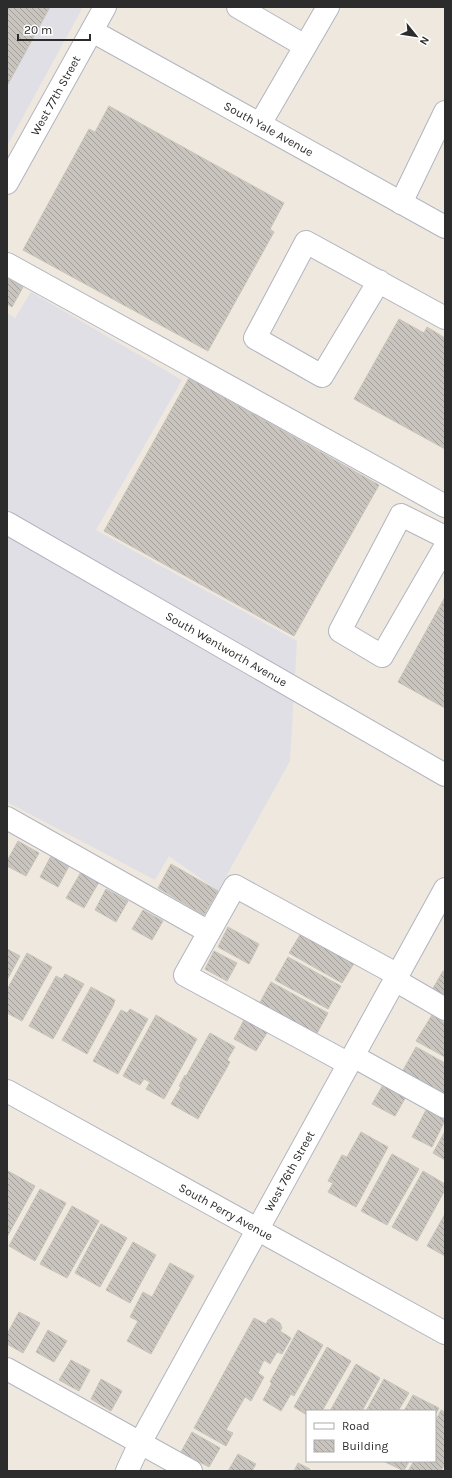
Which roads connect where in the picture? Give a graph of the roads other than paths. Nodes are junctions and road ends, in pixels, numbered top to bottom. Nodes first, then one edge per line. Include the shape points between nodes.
1 (105, 7) edge
2 (238, 7) edge
3 (328, 7) edge
4 (92, 30) junction
5 (305, 46) junction
6 (445, 112) edge
7 (260, 124) junction
8 (7, 183) edge
9 (401, 203) junction
10 (445, 227) edge
11 (7, 264) edge
12 (379, 281) junction
13 (445, 318) edge
14 (441, 504) edge
15 (7, 523) edge
16 (424, 526) junction
17 (445, 537) edge
18 (445, 547) edge
19 (445, 775) edge
20 (7, 818) edge
21 (445, 889) edge
22 (209, 932) junction
23 (396, 978) junction
24 (445, 1009) edge
25 (351, 1060) junction
26 (7, 1091) edge
27 (445, 1107) edge
28 (258, 1230) junction
29 (445, 1333) edge
30 (7, 1368) edge
31 (134, 1456) edge
32 (122, 1471) edge
33 (191, 1471) edge

1 - 4 street, West 77th Street
2 - 5 street
3 - 5 street
4 - 7 street, South Yale Avenue
4 - 8 street, West 77th Street
5 - 7 street
6 - 9 street
7 - 9 street, South Yale Avenue
9 - 10 street, South Yale Avenue
11 - 14 street
12 - 12 street via 306,242 255,338 322,376
12 - 13 street
14 - 16 street
15 - 19 street, South Wentworth Avenue
16 - 17 street
16 - 18 street via 401,514 340,631 382,656
20 - 22 street
21 - 23 street, West 76th Street
22 - 23 street via 235,886
22 - 25 street via 186,975
23 - 24 street
23 - 25 street, West 76th Street
25 - 27 street
25 - 28 street, West 76th Street
26 - 28 street, South Perry Avenue
28 - 29 street, South Perry Avenue
28 - 31 street, West 76th Street
30 - 31 street
31 - 32 street, West 76th Street
31 - 33 street

